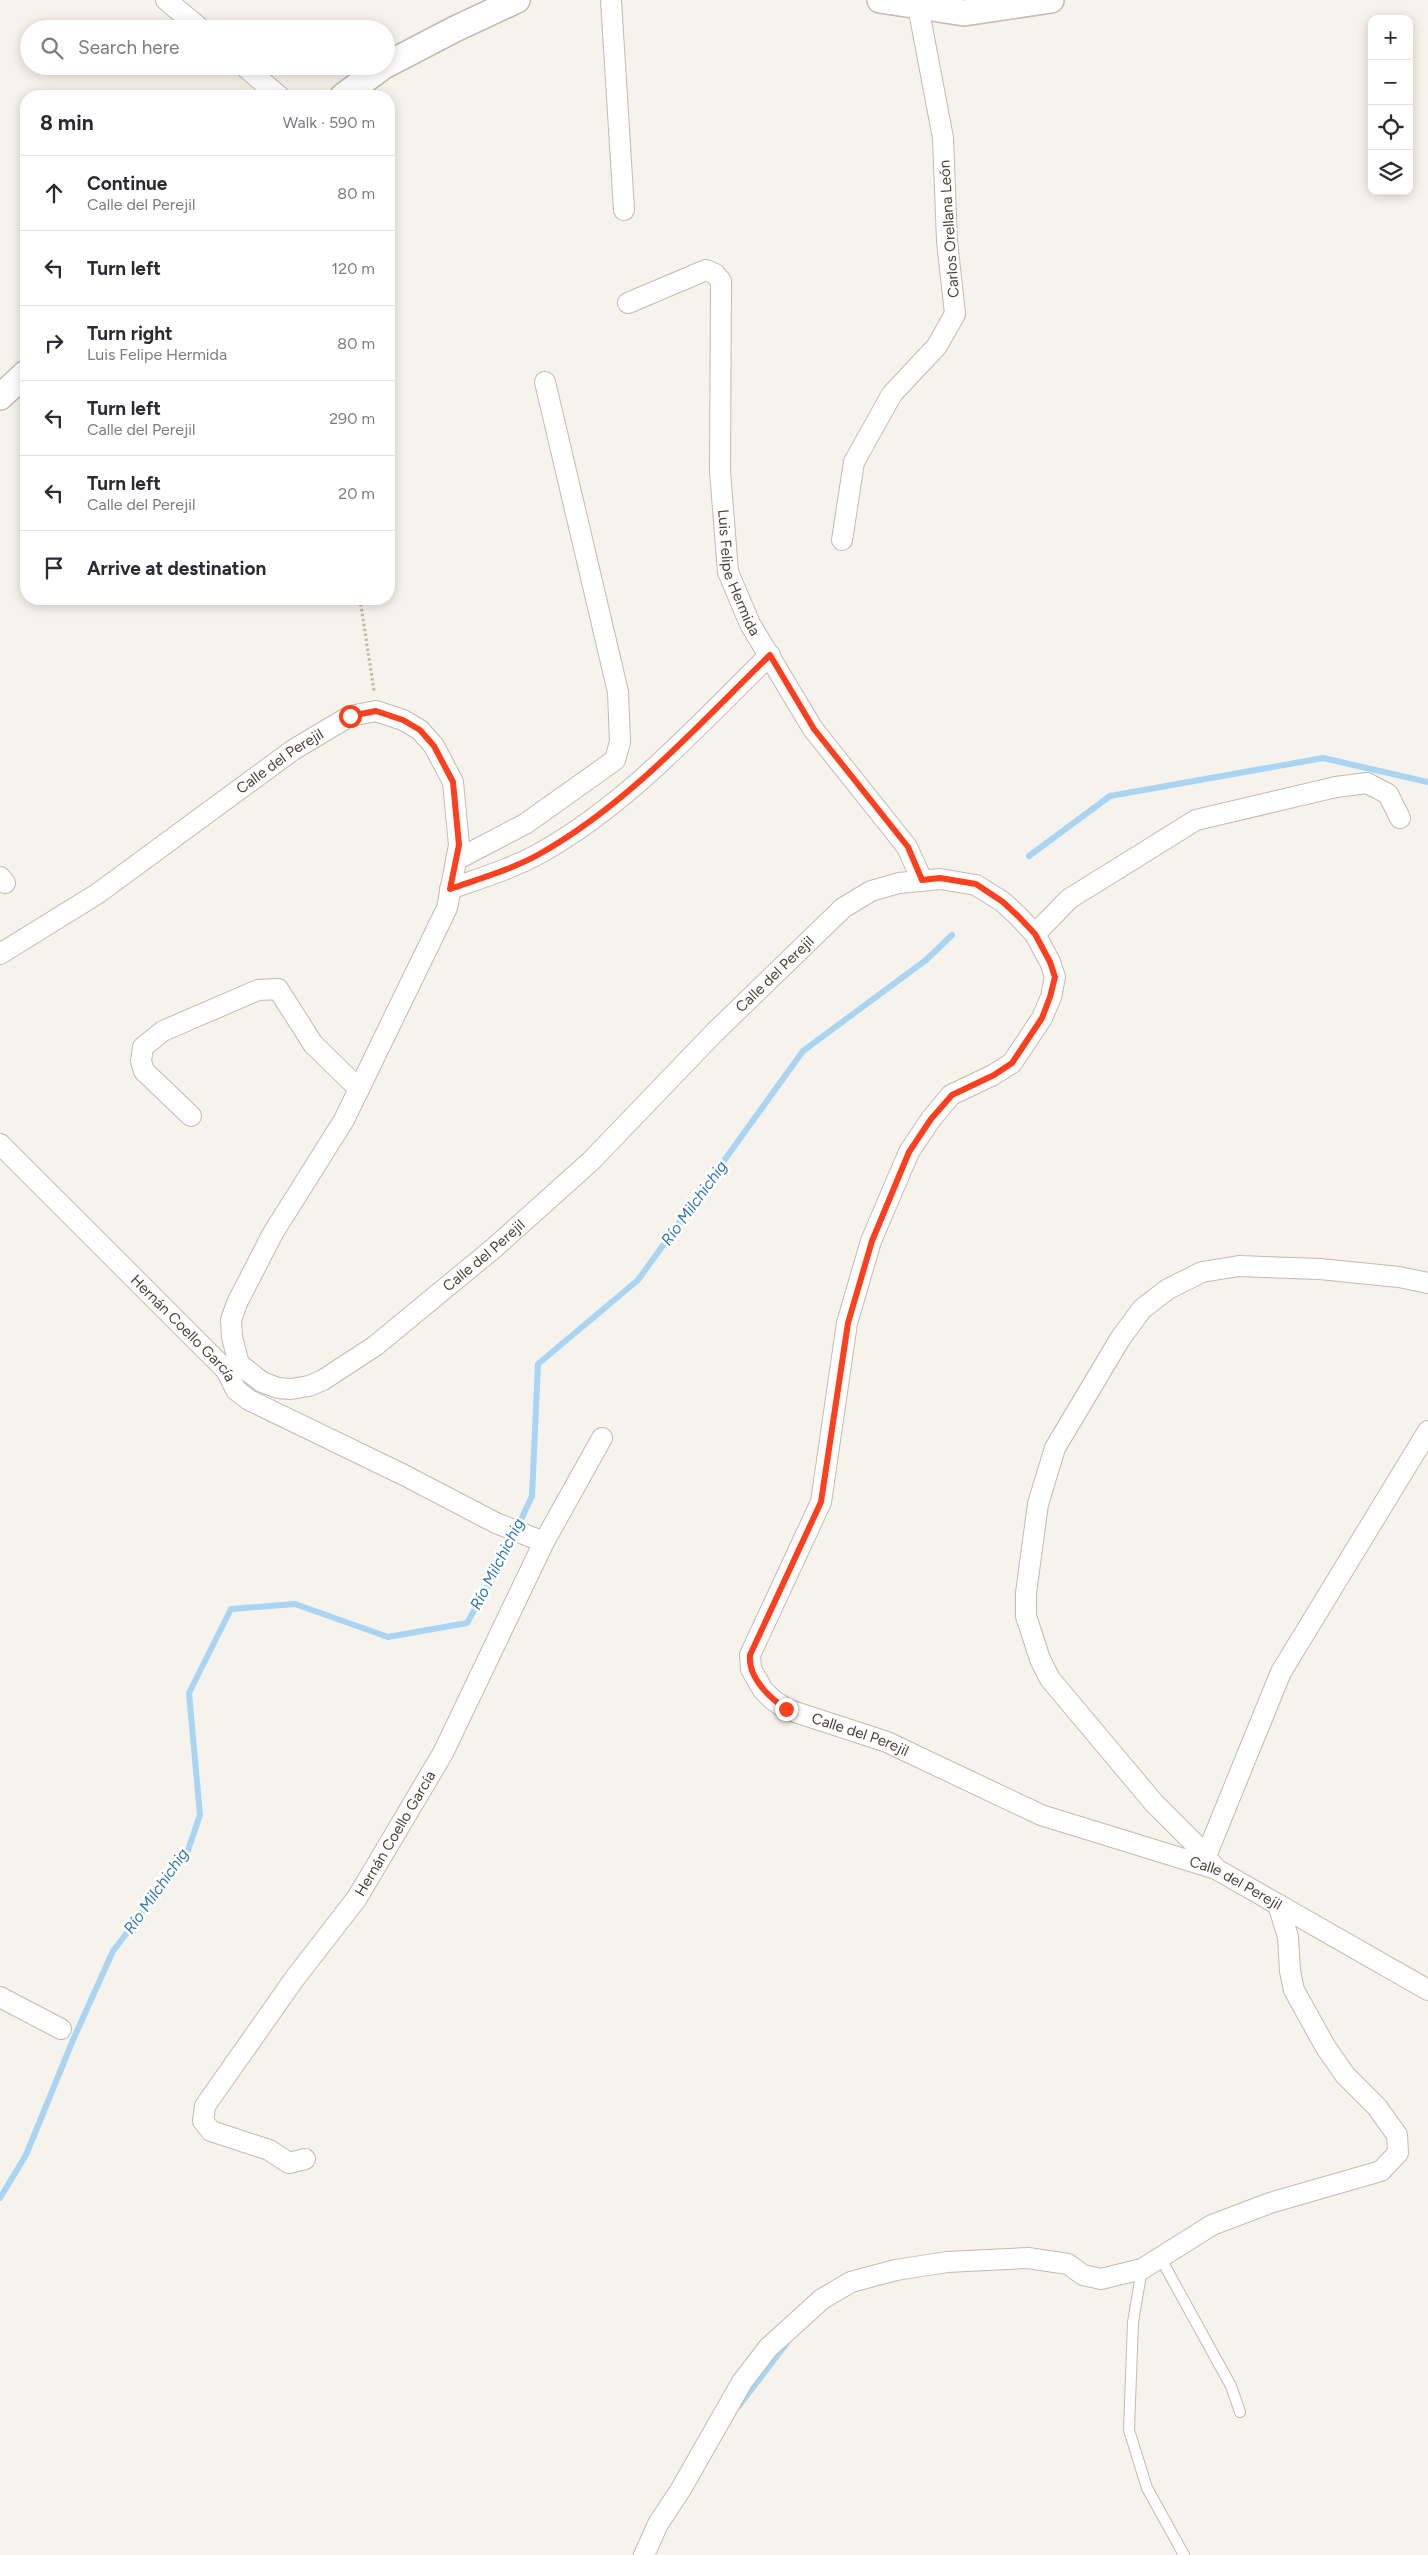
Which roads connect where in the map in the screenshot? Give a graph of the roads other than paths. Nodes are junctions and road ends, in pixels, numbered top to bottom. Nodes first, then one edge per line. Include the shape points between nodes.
1 (166, 0) edge
2 (517, 0) edge
3 (611, 0) edge
4 (880, 0) edge
5 (1051, 0) edge
6 (918, 6) junction
7 (978, 6) edge
8 (190, 20) edge
9 (395, 61) edge
10 (254, 75) edge
11 (372, 75) edge
12 (271, 90) edge
13 (351, 90) edge
14 (624, 210) dead end
15 (628, 303) dead end
16 (20, 379) edge
17 (545, 382) dead end
18 (0, 397) edge
19 (842, 540) dead end
20 (770, 655) junction
21 (1400, 818) dead end
22 (456, 860) junction
23 (922, 880) junction
24 (450, 889) junction
25 (1035, 934) junction
26 (0, 954) edge
27 (359, 1089) junction
28 (191, 1116) dead end
29 (0, 1144) edge
30 (1428, 1283) edge
31 (233, 1367) junction
32 (1428, 1431) edge
33 (602, 1438) dead end
34 (536, 1538) junction
35 (1211, 1863) junction
36 (1278, 1904) junction
37 (1428, 1990) edge
38 (0, 1997) edge
39 (61, 2029) dead end
40 (297, 2161) dead end
41 (1161, 2259) junction
42 (1142, 2269) junction
43 (1240, 2412) dead end
44 (644, 2555) edge
45 (1184, 2555) edge

1 - 8 street
2 - 9 street
3 - 14 street
4 - 6 street
5 - 7 street
6 - 7 street via 964,13
6 - 19 street, Carlos Orellana León via 942,138 947,241 955,314 936,346 892,394 854,462
10 - 12 street
11 - 13 street
15 - 20 street, Luis Felipe Hermida via 706,270 721,281 720,471 728,572 750,624
16 - 18 street
17 - 22 street via 618,692 620,742 615,760 598,774 525,824
20 - 23 street, Luis Felipe Hermida via 814,729 908,847
20 - 24 street via 625,796 542,852 504,870
21 - 25 street via 1388,794 1367,783 1336,787 1196,820 1069,899
22 - 24 street, Calle del Perejil
22 - 26 street, Calle del Perejil via 459,845 453,782 434,746 420,730 403,720 376,711 350,716 293,750 97,894
23 - 25 street, Calle del Perejil via 940,878 976,884 1003,902
23 - 31 street, Calle del Perejil via 899,882 871,891 843,908 715,1032 591,1161 494,1248 375,1346 309,1386 278,1388
24 - 27 street, Calle del Perejil via 447,908
25 - 35 street, Calle del Perejil via 1055,977 1042,1018 1012,1063 952,1095 931,1119 909,1152 872,1241 848,1323 821,1502 749,1662 763,1690 786,1709 887,1742 1041,1814
27 - 28 street via 313,1044 278,989 258,990 163,1032 143,1047 141,1061 144,1071
27 - 31 street, Calle del Perejil via 344,1120 273,1233 237,1303 231,1320
29 - 31 street, Hernán Coello García
30 - 35 street via 1320,1269 1239,1266 1202,1272 1168,1289 1142,1309 1120,1339 1056,1448 1038,1504 1026,1594 1026,1616 1040,1660 1050,1679 1148,1796
31 - 34 street, Hernán Coello García via 236,1390 248,1400 496,1523
32 - 35 street via 1281,1672
33 - 34 street, Hernán Coello García
34 - 40 street, Hernán Coello García via 443,1753 357,1898 295,1978 205,2106 203,2121 211,2130
35 - 36 street, Calle del Perejil
36 - 37 street, Calle del Perejil
36 - 41 street via 1288,1937 1294,1990 1345,2075 1377,2107 1397,2134 1398,2154 1381,2171 1270,2203 1212,2225
38 - 39 street
41 - 42 street
41 - 43 lane via 1231,2386
42 - 44 street via 1101,2279 1083,2275 1068,2264 1028,2258 947,2262 896,2270 851,2282 822,2299 768,2348 742,2382 658,2524
42 - 45 lane via 1133,2322 1129,2430 1147,2488

